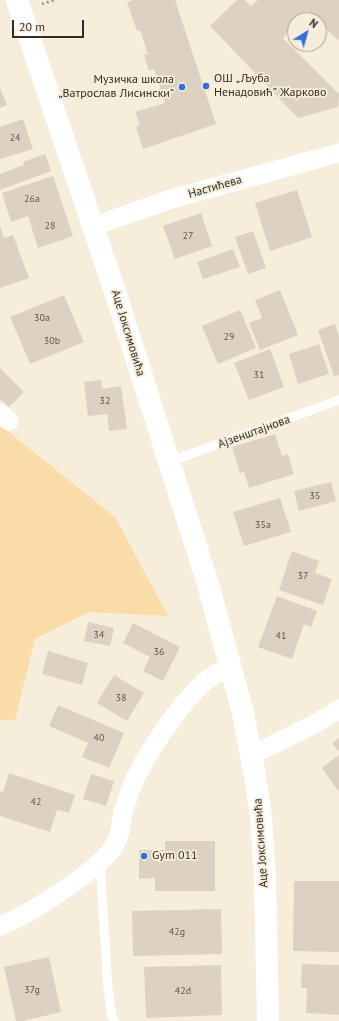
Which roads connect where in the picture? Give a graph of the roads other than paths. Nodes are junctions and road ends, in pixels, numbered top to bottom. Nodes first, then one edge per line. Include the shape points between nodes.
1 (17, 0) edge
2 (339, 153) edge
3 (94, 226) junction
4 (339, 400) edge
5 (169, 462) junction
6 (231, 668) junction
7 (339, 709) edge
8 (251, 755) junction
9 (100, 863) junction
10 (0, 926) edge
11 (114, 1021) edge
12 (268, 1021) edge

1 - 3 main road, Аце Јоксимовића
2 - 3 street, Настићева via 171,199
3 - 5 main road, Аце Јоксимовића
4 - 5 lane, Ајзенштајнова
5 - 6 main road, Аце Јоксимовића via 208,584
6 - 8 main road, Аце Јоксимовића
6 - 9 street via 215,674 196,691 159,739 133,785 115,845
7 - 8 street via 307,728
8 - 12 main road, Аце Јоксимовића via 262,830
9 - 10 street via 43,903
9 - 11 lane via 108,989

